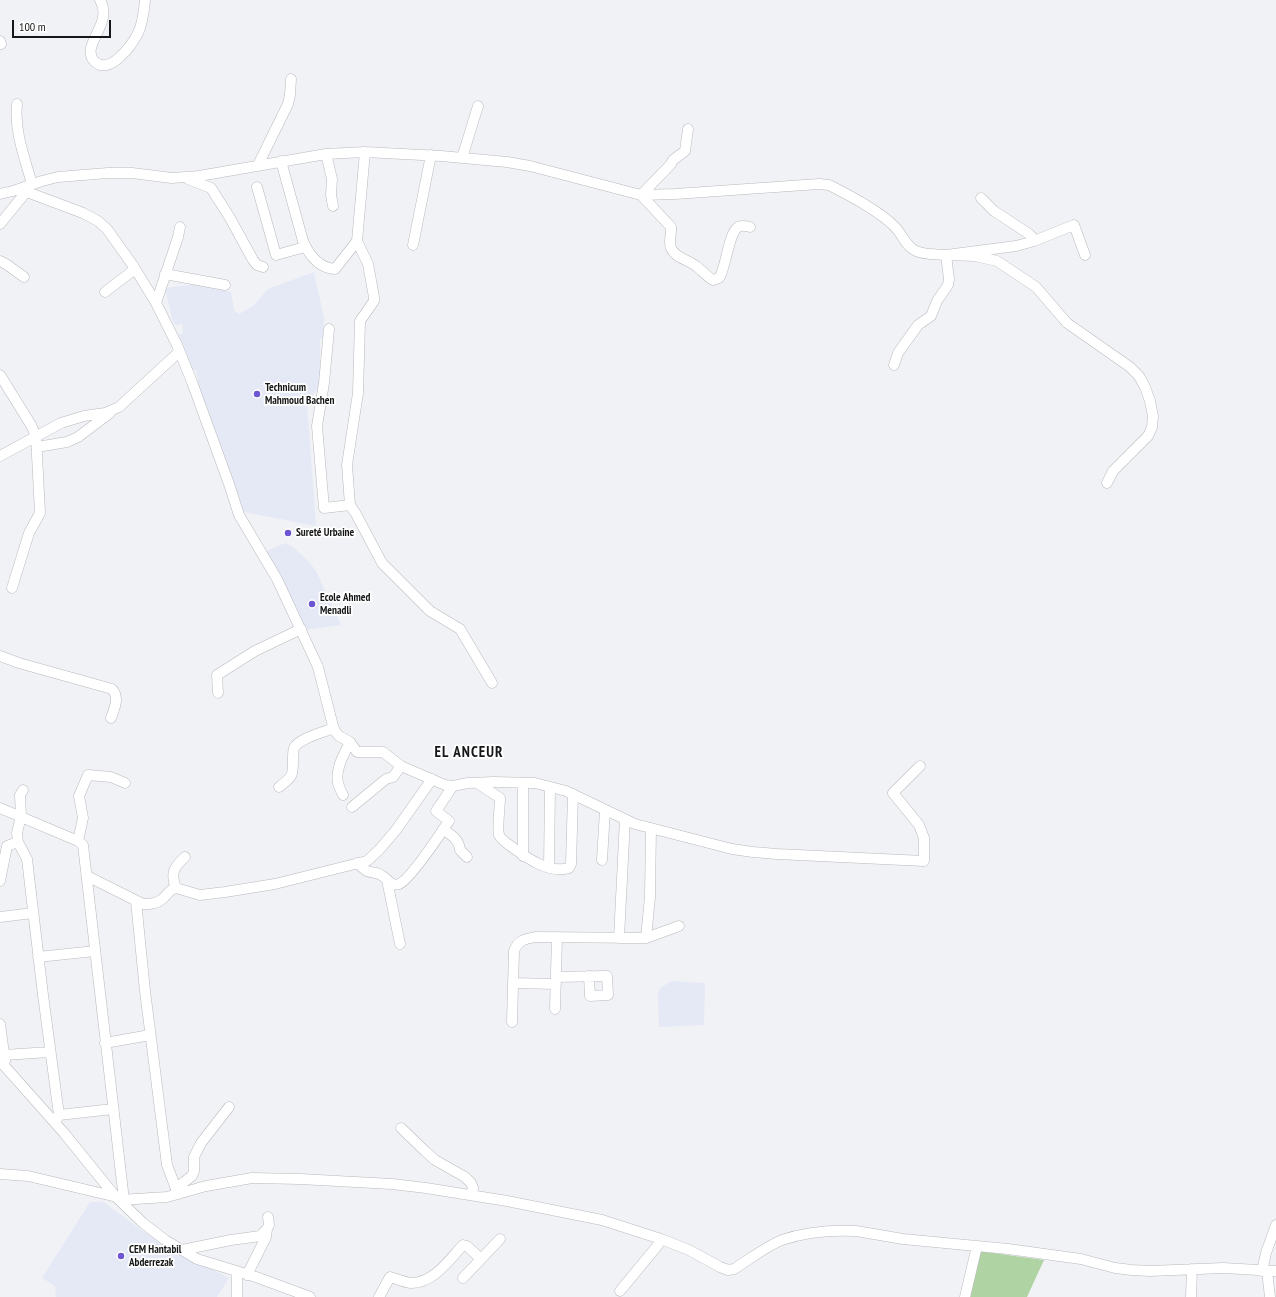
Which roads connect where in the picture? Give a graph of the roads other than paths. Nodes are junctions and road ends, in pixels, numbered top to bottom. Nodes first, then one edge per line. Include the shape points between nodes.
1 (100, 0) edge
2 (145, 0) edge
3 (291, 79) dead end
4 (18, 104) dead end
5 (478, 106) dead end
6 (688, 129) dead end
7 (366, 152) junction
8 (326, 154) junction
9 (431, 155) junction
10 (462, 158) junction
11 (281, 162) junction
12 (258, 165) junction
13 (184, 177) junction
14 (257, 187) dead end
15 (26, 188) junction
16 (0, 194) edge
17 (641, 195) junction
18 (981, 198) dead end
19 (333, 206) dead end
20 (0, 224) edge
21 (180, 227) dead end
22 (750, 227) dead end
23 (1035, 240) junction
24 (357, 241) junction
25 (413, 245) dead end
26 (305, 247) junction
27 (946, 255) junction
28 (1085, 255) dead end
29 (0, 261) edge
30 (263, 266) dead end
31 (135, 269) junction
32 (165, 274) junction
33 (24, 278) dead end
34 (225, 285) dead end
35 (105, 292) dead end
36 (156, 303) junction
37 (329, 329) dead end
38 (179, 352) junction
39 (894, 365) dead end
40 (0, 375) edge
41 (111, 412) junction
42 (36, 436) junction
43 (37, 447) junction
44 (0, 456) edge
45 (1107, 483) dead end
46 (350, 505) junction
47 (12, 588) dead end
48 (301, 629) junction
49 (0, 656) edge
50 (492, 683) dead end
51 (218, 693) dead end
52 (111, 718) dead end
53 (334, 728) junction
54 (350, 742) junction
55 (401, 766) junction
56 (920, 766) dead end
57 (432, 779) junction
58 (125, 783) dead end
59 (477, 783) junction
60 (523, 783) junction
61 (453, 786) junction
62 (280, 787) dead end
63 (550, 787) junction
64 (23, 790) dead end
65 (573, 794) junction
66 (343, 795) dead end
67 (352, 807) dead end
68 (0, 808) edge
69 (605, 810) junction
70 (21, 816) junction
71 (625, 819) junction
72 (651, 828) junction
73 (443, 829) junction
74 (78, 841) junction
75 (18, 842) junction
76 (523, 856) junction
77 (185, 857) dead end
78 (467, 857) dead end
79 (602, 860) dead end
80 (357, 863) junction
81 (549, 867) junction
82 (87, 876) junction
83 (386, 880) junction
84 (0, 881) edge
85 (176, 888) junction
86 (136, 901) junction
87 (33, 913) junction
88 (0, 917) edge
89 (679, 926) dead end
90 (557, 937) junction
91 (619, 938) junction
92 (646, 938) junction
93 (400, 944) dead end
94 (95, 951) junction
95 (38, 957) junction
96 (589, 976) dead end
97 (556, 981) junction
98 (513, 983) junction
99 (555, 1009) dead end
100 (512, 1022) dead end
101 (0, 1024) edge
102 (150, 1035) junction
103 (105, 1044) junction
104 (50, 1052) junction
105 (3, 1061) edge
106 (229, 1107) dead end
107 (113, 1109) junction
108 (57, 1120) junction
109 (401, 1128) dead end
110 (0, 1174) edge
111 (177, 1191) junction
112 (472, 1195) junction
113 (120, 1199) junction
114 (268, 1217) dead end
115 (1276, 1224) edge
116 (267, 1229) junction
117 (500, 1239) dead end
118 (662, 1239) junction
119 (977, 1246) junction
120 (182, 1250) junction
121 (480, 1259) junction
122 (1192, 1269) junction
123 (1268, 1271) edge
124 (237, 1272) junction
125 (247, 1274) junction
126 (463, 1278) dead end
127 (620, 1291) dead end
128 (237, 1297) edge
129 (310, 1297) edge
130 (378, 1297) edge
131 (965, 1297) edge
132 (1191, 1297) edge
133 (1270, 1297) edge

1 - 2 street via 103,20 90,50 95,62 104,65 120,57 138,33
3 - 12 street via 288,104
4 - 15 street via 16,119
5 - 10 street
6 - 17 street via 685,151 673,160
7 - 8 street
7 - 9 street
7 - 24 street
8 - 11 street
8 - 19 street via 332,179
9 - 10 street
9 - 25 street
10 - 17 street via 530,166
11 - 12 street
11 - 26 street
12 - 13 street via 224,173
13 - 15 street via 146,174 58,177
13 - 30 street via 212,188 252,260
14 - 26 street via 276,255
15 - 16 street
15 - 20 street
15 - 31 street via 98,221 107,229
17 - 22 street via 672,227 672,251 713,280 721,275 734,232 740,226
17 - 27 street via 813,184 829,186 895,226 915,251 922,254
18 - 23 street via 994,211
21 - 32 street
23 - 27 street via 1016,246
23 - 28 street via 1074,225
24 - 26 street via 335,269 320,265
24 - 46 street via 368,264 374,301 360,321 358,393 347,465
27 - 39 street via 948,285 931,316 918,325 898,353
27 - 45 street via 963,254 1002,264 1036,287 1067,323 1139,376 1150,402 1152,427 1148,436 1114,471
29 - 33 street
31 - 35 street
31 - 36 street
32 - 34 street
32 - 36 street
36 - 38 street
37 - 46 street via 317,426 324,508
38 - 41 street
38 - 48 street via 239,515 277,579
40 - 42 street
41 - 42 street via 61,423
41 - 43 street via 78,438
42 - 43 street
42 - 44 street
43 - 47 street via 40,513 29,533
46 - 50 street via 382,563 430,611 460,629
48 - 51 street via 255,651 217,675
48 - 53 street via 318,666
49 - 52 street via 112,689 117,698
53 - 54 street via 339,736
53 - 62 street via 302,740 297,745 293,752 293,774
54 - 55 street via 357,752 383,752
54 - 66 street via 339,766 338,783
55 - 57 street
55 - 67 street via 393,777 386,779
56 - 72 street via 893,793 919,825 924,838 924,861 753,852
57 - 61 street
57 - 80 street via 379,850 367,861
58 - 74 street via 111,777 88,775 79,796 83,818
59 - 60 street
59 - 61 street
59 - 76 street via 500,798 499,834 503,841
60 - 63 street
60 - 76 street
61 - 73 street via 436,811 449,821
63 - 65 street
63 - 81 street
64 - 70 street via 20,796
65 - 69 street
65 - 81 street via 570,866 565,869
68 - 70 street
69 - 71 street
69 - 79 street
70 - 74 street
70 - 75 street
71 - 72 street
71 - 91 street
72 - 92 street via 650,897
73 - 78 street via 456,840 460,850
73 - 83 street via 421,861 403,881 395,884
74 - 82 street via 84,851
75 - 84 street via 8,846
75 - 87 street via 26,859
76 - 81 street via 536,864
77 - 85 street via 175,867 172,880
80 - 83 street via 367,871 381,874
80 - 85 street via 275,884 212,894 200,895
82 - 86 street
82 - 94 street
83 - 93 street
85 - 86 street via 160,902 143,904
86 - 102 street
87 - 88 street
87 - 95 street
89 - 92 street
90 - 91 street
90 - 97 street
90 - 98 street via 527,938 516,945
91 - 92 street
94 - 95 street
94 - 103 street
95 - 104 street
96 - 97 street
97 - 98 street
97 - 99 street
98 - 100 street
101 - 105 street
102 - 103 street
102 - 111 street via 167,1165
103 - 107 street
104 - 105 street
104 - 108 street
105 - 108 street
106 - 111 street via 194,1156 192,1176
107 - 108 street
107 - 113 street
108 - 113 street
109 - 112 street via 435,1160 465,1177 473,1188
110 - 113 street via 28,1176
111 - 112 street via 252,1178 270,1178 392,1184
111 - 113 street via 167,1197
112 - 118 street via 602,1220
113 - 120 street via 143,1223
114 - 116 street
115 - 123 street via 1266,1254
116 - 120 street via 260,1236
116 - 125 street via 266,1237
117 - 121 street
118 - 119 street via 728,1270 734,1269 781,1241 800,1235 828,1232 856,1231 903,1239
118 - 127 street
119 - 122 street via 1081,1259 1132,1270
119 - 131 street
120 - 124 street via 197,1260
121 - 126 street
121 - 130 street via 463,1245 432,1277 411,1283 390,1277
122 - 123 street
122 - 132 street
123 - 133 street
124 - 125 street
124 - 128 street
125 - 129 street

